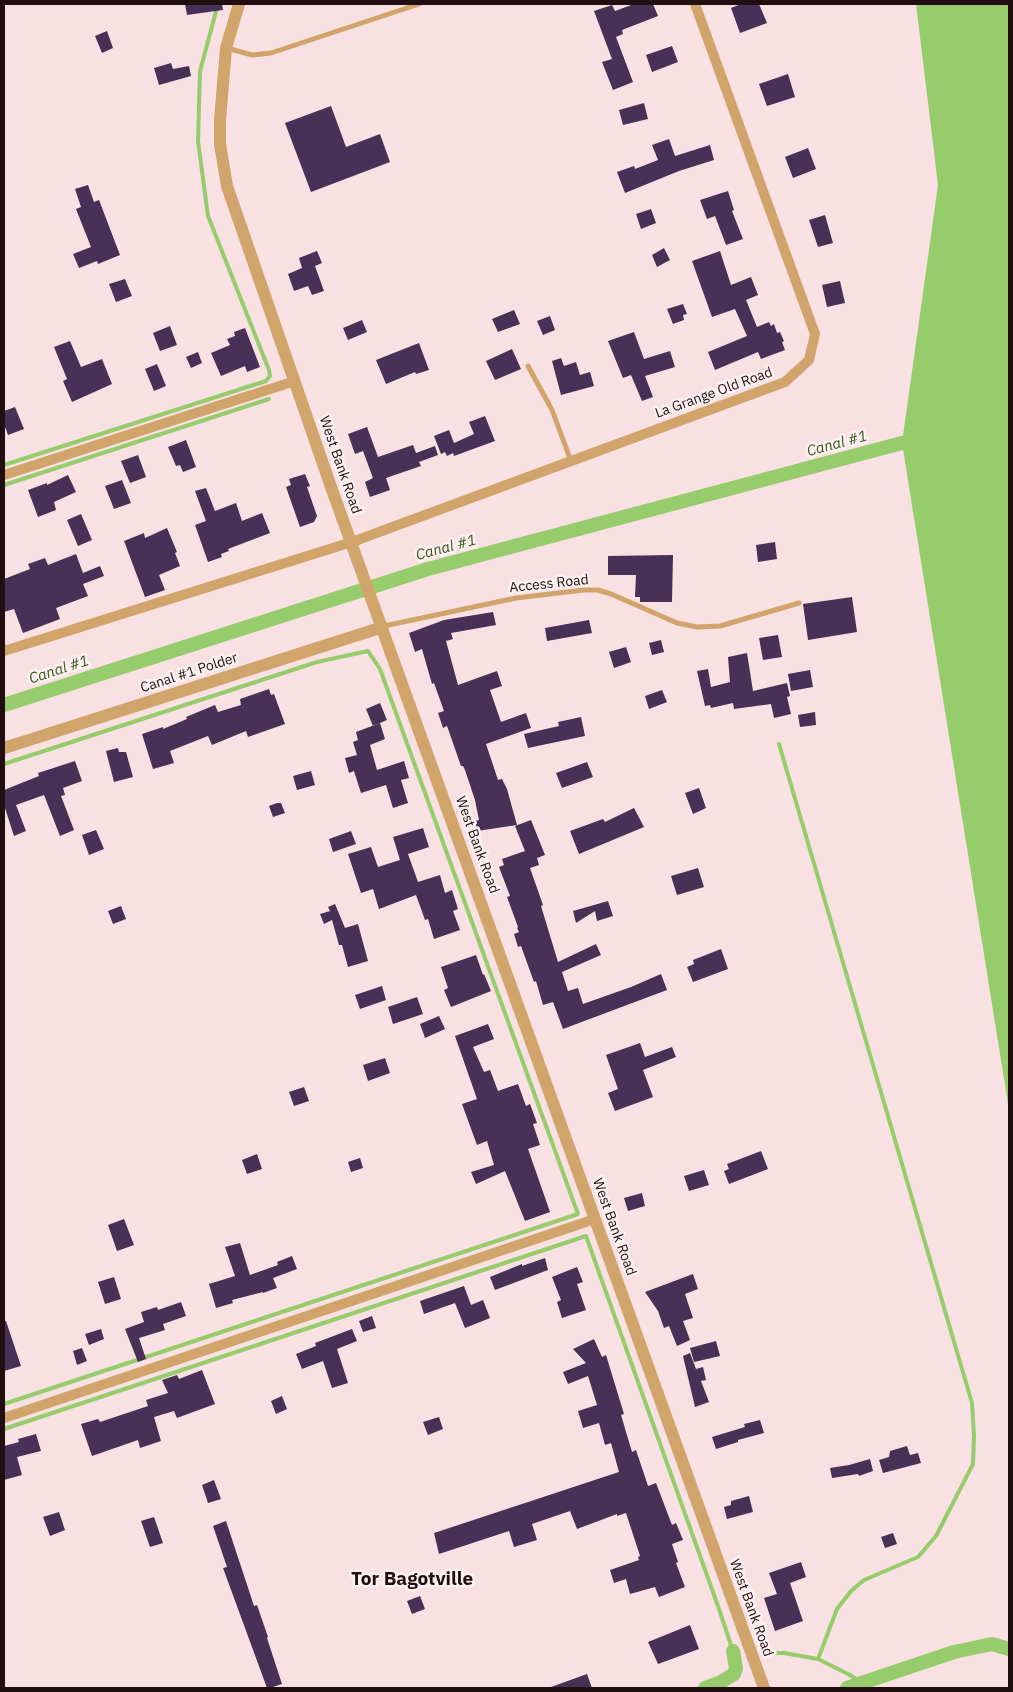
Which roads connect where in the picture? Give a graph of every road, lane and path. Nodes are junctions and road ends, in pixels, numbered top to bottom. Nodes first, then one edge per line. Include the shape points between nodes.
1 (239, 4) edge
2 (419, 4) edge
3 (695, 4) edge
4 (226, 48) junction
5 (528, 366) dead end
6 (295, 381) junction
7 (571, 461) junction
8 (4, 475) edge
9 (352, 542) junction
10 (800, 603) dead end
11 (383, 627) junction
12 (4, 651) edge
13 (4, 748) edge
14 (595, 1219) junction
15 (4, 1418) edge
16 (761, 1687) edge

1 - 4 street, West Bank Road
2 - 4 lane via 270,54 252,55
3 - 7 street, La Grange Old Road via 815,334 809,360 785,382
4 - 6 street, West Bank Road via 220,144 227,186
5 - 7 lane via 552,410
6 - 8 street
6 - 9 street, West Bank Road
7 - 9 street, La Grange Old Road
9 - 11 street, West Bank Road
9 - 12 street, La Grange Old Road
10 - 11 lane, Access Road via 720,626 696,627 677,623 611,594 584,590 516,598
11 - 13 street, Canal #1 Polder
11 - 14 street, West Bank Road
14 - 15 street
14 - 16 street, West Bank Road

